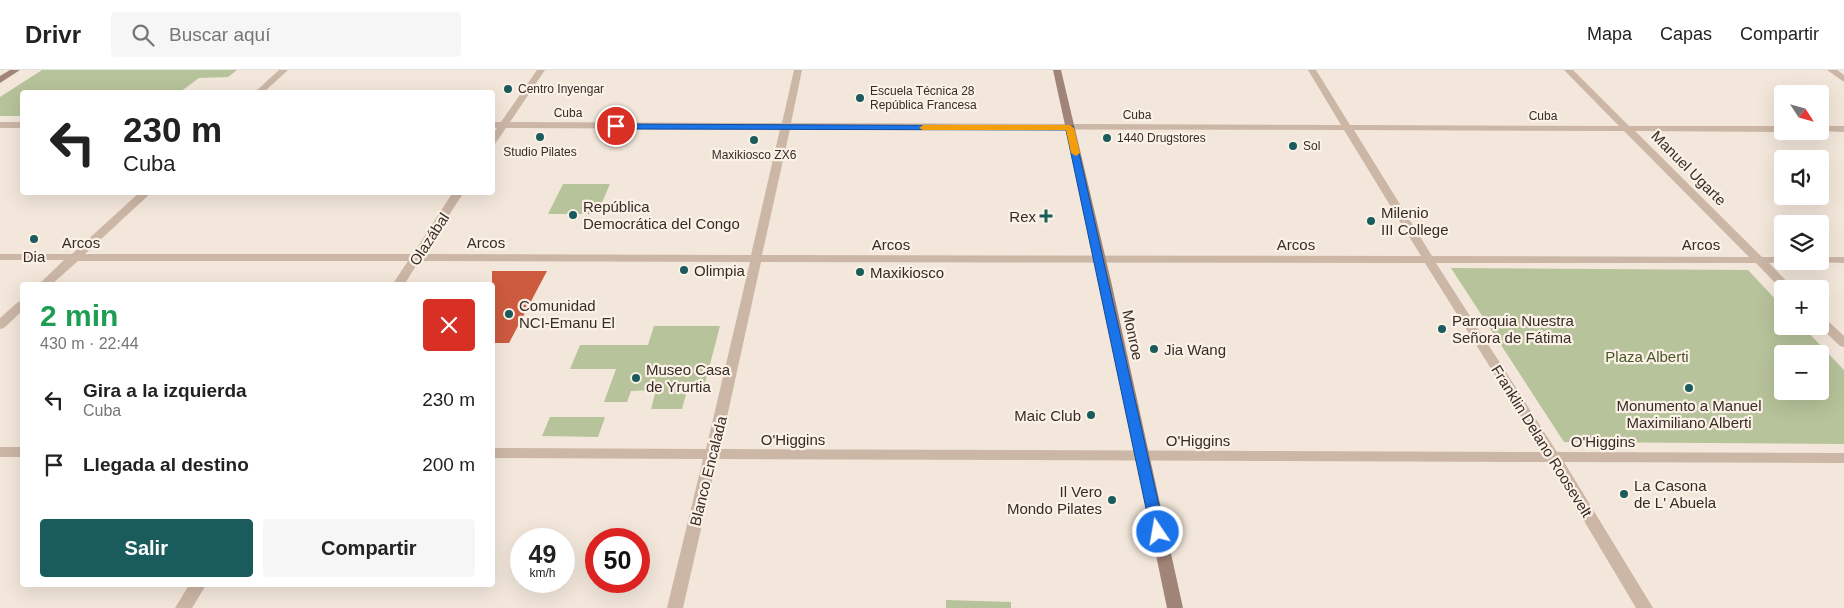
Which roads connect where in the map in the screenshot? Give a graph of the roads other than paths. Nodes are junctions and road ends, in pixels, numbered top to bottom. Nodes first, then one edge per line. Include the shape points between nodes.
1 (16, 70) edge
2 (284, 70) edge
3 (541, 70) edge
4 (798, 70) edge
5 (1057, 70) edge
6 (1312, 70) edge
7 (1568, 70) edge
8 (1831, 70) edge
9 (1844, 79) edge
10 (0, 80) edge
11 (261, 90) edge
12 (0, 125) edge
13 (20, 125) edge
14 (495, 125) edge
15 (504, 126) junction
16 (1347, 127) junction
17 (786, 128) junction
18 (1070, 128) junction
19 (1626, 128) junction
20 (1774, 129) edge
21 (1829, 129) edge
22 (1844, 129) edge
23 (495, 138) edge
24 (144, 195) edge
25 (458, 195) edge
26 (0, 257) edge
27 (74, 257) junction
28 (417, 257) junction
29 (757, 258) junction
30 (1427, 258) junction
31 (1758, 259) junction
32 (1100, 260) junction
33 (1774, 260) edge
34 (1829, 260) edge
35 (1844, 260) edge
36 (1779, 280) edge
37 (47, 282) edge
38 (400, 282) edge
39 (20, 307) edge
40 (0, 325) edge
41 (1829, 329) edge
42 (1844, 343) edge
43 (0, 452) edge
44 (20, 452) edge
45 (495, 453) edge
46 (711, 454) junction
47 (1141, 456) junction
48 (1554, 458) junction
49 (1844, 458) edge
50 (197, 587) edge
51 (183, 608) edge
52 (675, 608) edge
53 (1175, 608) edge
54 (1645, 608) edge

1 - 10 main road
2 - 11 street
3 - 15 street
4 - 17 street, Blanco Encalada
5 - 18 main road, Monroe
6 - 16 street, Franklin Delano Roosevelt
7 - 19 street, Manuel Ugarte
8 - 9 street
12 - 13 street
14 - 15 street, Cuba
15 - 17 street, Cuba
15 - 23 street
16 - 18 street, Cuba
16 - 19 street, Cuba
16 - 30 street, Franklin Delano Roosevelt
17 - 18 street, Cuba
17 - 29 street, Blanco Encalada
18 - 32 main road, Monroe
19 - 20 street, Cuba
19 - 31 street, Manuel Ugarte
21 - 22 street
24 - 27 street
25 - 28 street, Olazábal
26 - 27 street, Arcos
27 - 28 street, Arcos
27 - 37 street
28 - 29 street, Arcos
28 - 38 street, Olazábal
29 - 32 street, Arcos
29 - 46 street, Blanco Encalada
30 - 31 street, Arcos
30 - 32 street, Arcos
30 - 48 street, Franklin Delano Roosevelt
31 - 33 street, Arcos
31 - 36 street, Manuel Ugarte
32 - 47 main road, Monroe
34 - 35 street
39 - 40 street
41 - 42 street
43 - 44 street
45 - 46 street, O'Higgins
46 - 47 street, O'Higgins
46 - 52 street, Blanco Encalada
47 - 48 street, O'Higgins
47 - 53 main road, Monroe
48 - 49 street, O'Higgins
48 - 54 street, Franklin Delano Roosevelt
50 - 51 street

